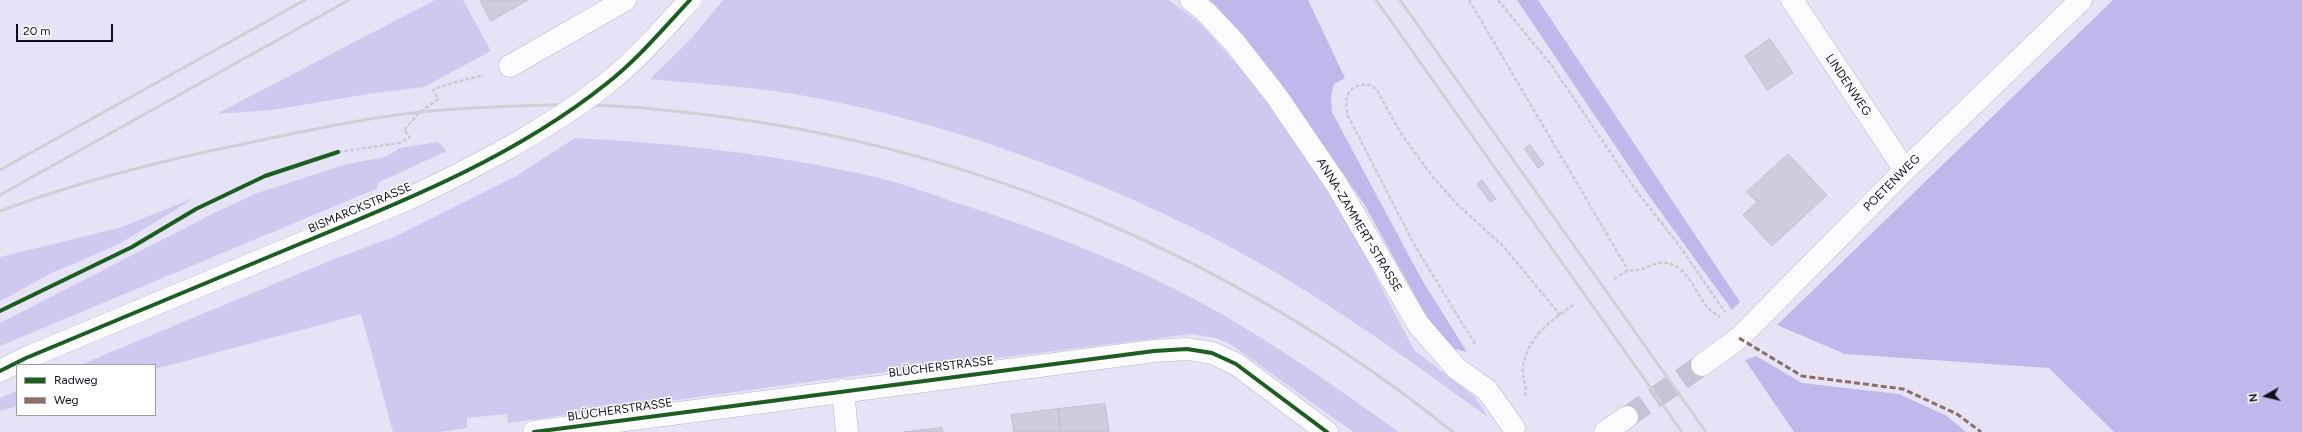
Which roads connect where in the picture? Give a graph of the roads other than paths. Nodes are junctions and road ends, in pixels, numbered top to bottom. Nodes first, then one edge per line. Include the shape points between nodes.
1 (625, 0) edge
2 (690, 0) edge
3 (1190, 0) edge
4 (1792, 0) edge
5 (2081, 0) edge
6 (510, 66) dead end
7 (1904, 170) junction
8 (1702, 365) tunnel mouth
9 (0, 371) edge
10 (843, 390) junction
11 (1627, 417) tunnel mouth
12 (1518, 431) edge
13 (534, 432) edge
14 (847, 432) edge
15 (1327, 432) edge
16 (1605, 432) edge

1 - 6 street
2 - 9 street, BISMARCKSTRASSE, bridge via 639,55 607,84 572,109 497,154 408,199
3 - 12 street, ANNA-ZAMMERT-STRASSE via 1206,12 1235,43 1277,97 1337,184 1418,324 1456,368 1487,390
4 - 7 street, LINDENWEG
5 - 7 street, POETENWEG
7 - 8 street, POETENWEG via 1739,338
10 - 13 street, BLÜCHERSTRASSE
10 - 14 street
10 - 15 street, BLÜCHERSTRASSE via 1187,349 1212,353 1236,364
11 - 16 street

